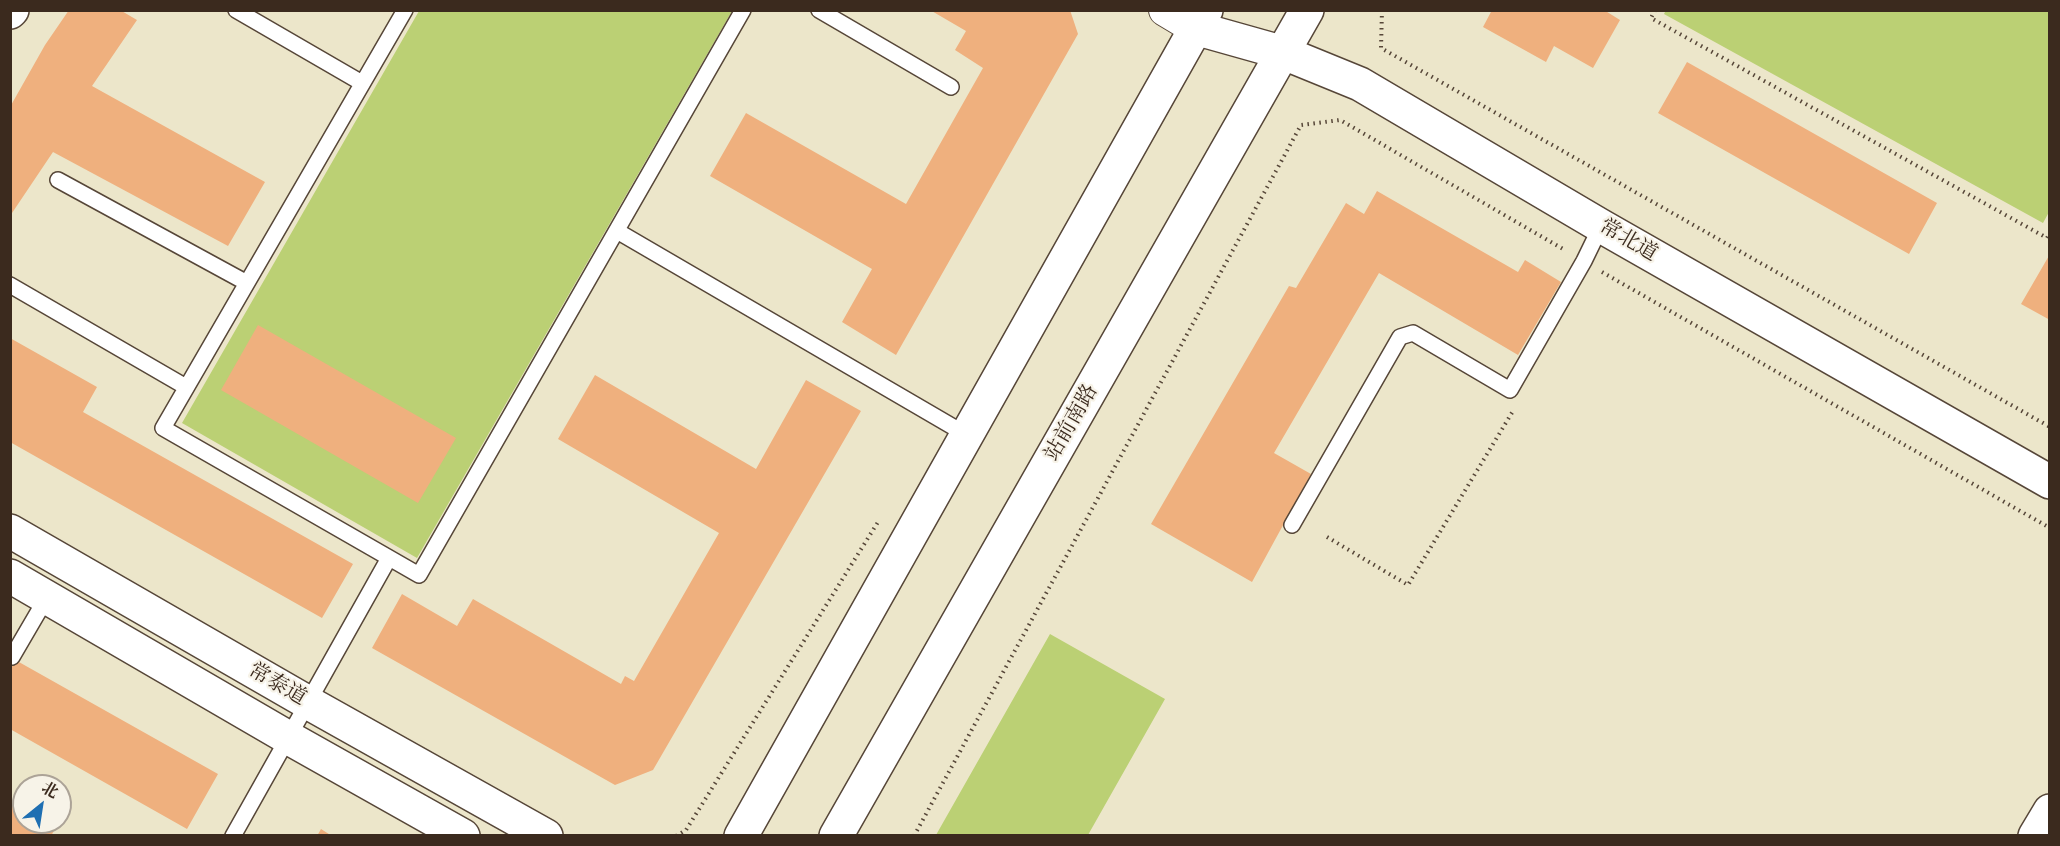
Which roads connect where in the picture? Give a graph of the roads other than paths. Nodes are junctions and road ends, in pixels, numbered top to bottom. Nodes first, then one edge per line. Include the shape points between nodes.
1 (236, 10) edge
2 (405, 10) edge
3 (743, 10) edge
4 (819, 10) edge
5 (1165, 10) edge
6 (1307, 10) edge
7 (1201, 19) edge
8 (1284, 53) junction
9 (362, 84) junction
10 (951, 87) dead end
11 (57, 180) dead end
12 (1601, 226) junction
13 (617, 231) junction
14 (247, 283) junction
15 (10, 285) edge
16 (186, 387) junction
17 (967, 435) junction
18 (2049, 482) edge
19 (1292, 525) dead end
20 (10, 531) edge
21 (389, 558) junction
22 (10, 576) edge
23 (47, 597) junction
24 (12, 657) edge
25 (307, 702) junction
26 (287, 737) junction
27 (2049, 811) edge
28 (232, 836) edge
29 (463, 836) edge
30 (546, 836) edge
31 (741, 836) edge
32 (836, 836) edge
33 (2035, 836) edge

1 - 9 lane
2 - 9 lane
3 - 13 lane
4 - 10 lane
5 - 7 street
6 - 8 street, 站前南路
7 - 8 street, 常北道
7 - 17 street
8 - 12 street, 常北道 via 1360,84
8 - 32 street, 站前南路
9 - 14 lane
11 - 14 lane
12 - 18 street, 常北道
12 - 19 lane via 1510,390 1413,333 1400,337
13 - 17 lane
13 - 21 lane via 419,575
14 - 16 lane
15 - 16 lane
16 - 21 lane via 163,428
17 - 31 street
20 - 25 street, 常泰道
21 - 25 lane
22 - 23 street, 常泰道
23 - 24 lane
23 - 26 street, 常泰道
25 - 26 lane
25 - 30 street, 常泰道
26 - 28 lane
26 - 29 street, 常泰道
27 - 33 street

